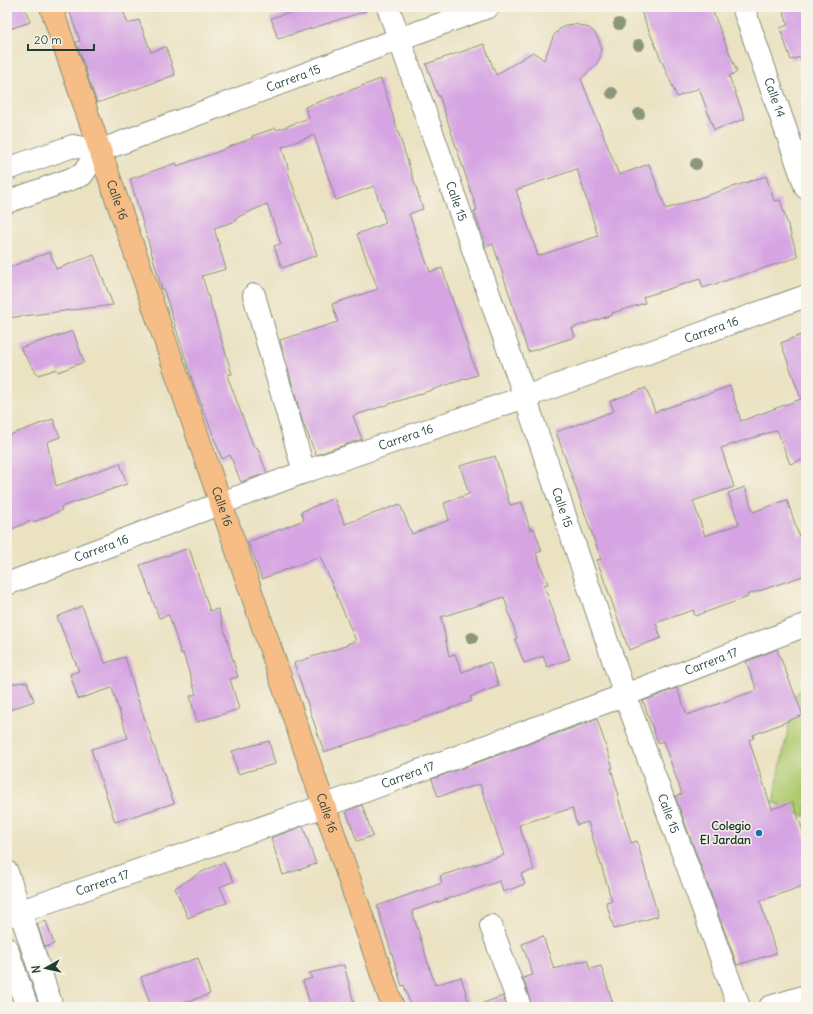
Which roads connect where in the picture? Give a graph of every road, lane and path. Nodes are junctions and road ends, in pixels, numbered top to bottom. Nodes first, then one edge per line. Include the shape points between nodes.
1 (51, 7) edge
2 (388, 7) edge
3 (488, 7) edge
4 (743, 7) edge
5 (399, 39) junction
6 (99, 151) junction
7 (7, 169) edge
8 (806, 188) edge
9 (7, 202) edge
10 (254, 295) dead end
11 (806, 296) edge
12 (525, 397) junction
13 (304, 472) junction
14 (222, 504) junction
15 (7, 584) edge
16 (806, 625) edge
17 (625, 695) junction
18 (324, 806) junction
19 (7, 872) edge
20 (14, 914) edge
21 (491, 926) dead end
22 (7, 949) edge
23 (806, 996) edge
24 (27, 1007) edge
25 (52, 1007) edge
26 (393, 1007) edge
27 (520, 1007) edge
28 (739, 1007) edge
29 (770, 1007) edge

1 - 6 highway, Calle 16
2 - 5 street, Calle 15
3 - 5 street, Carrera 15
4 - 8 street, Calle 14
5 - 6 street, Carrera 15
5 - 12 street, Calle 15
6 - 7 street via 73,146
6 - 9 street via 82,175
6 - 14 highway, Calle 16
10 - 13 street
11 - 12 street, Carrera 16
12 - 13 street, Carrera 16
12 - 17 street, Calle 15
13 - 14 street, Carrera 16
14 - 15 street, Carrera 16
14 - 18 highway, Calle 16
16 - 17 street, Carrera 17
17 - 18 street, Carrera 17
17 - 28 street, Calle 15
18 - 20 street, Carrera 17
18 - 26 highway, Calle 16
19 - 20 street
20 - 25 street
21 - 27 street
22 - 24 street
23 - 29 street

